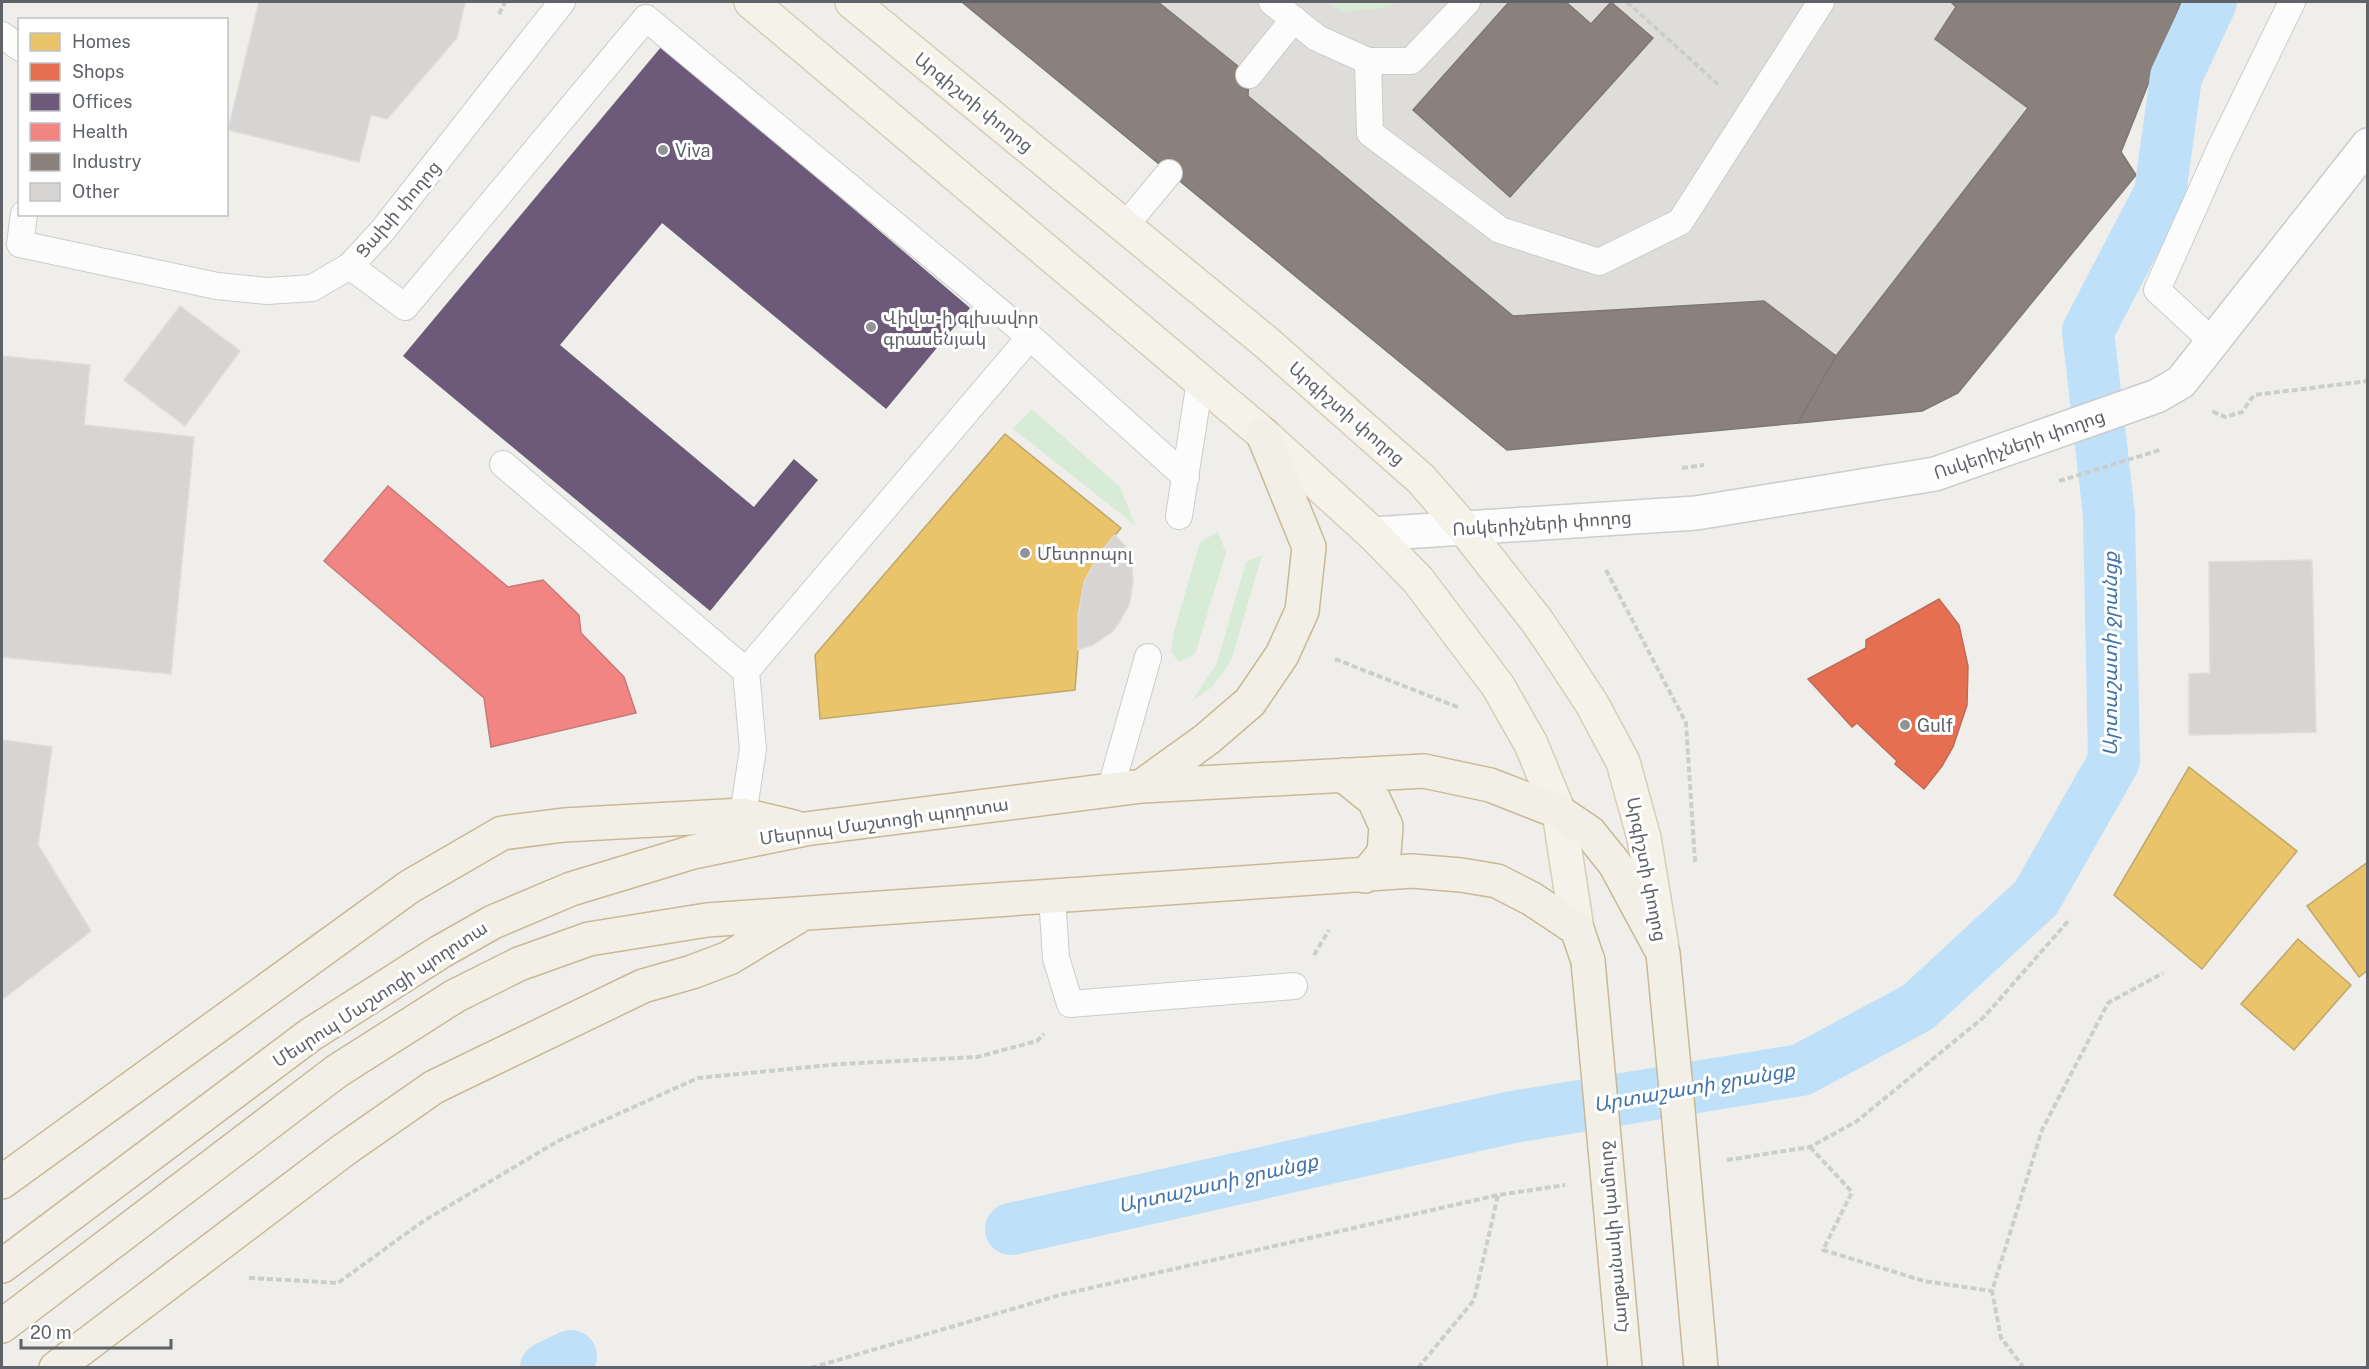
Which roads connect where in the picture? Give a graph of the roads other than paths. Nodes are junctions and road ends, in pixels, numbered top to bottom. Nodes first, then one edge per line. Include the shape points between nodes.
1 (561, 2) edge
2 (751, 2) edge
3 (852, 2) edge
4 (1272, 2) edge
5 (1467, 2) edge
6 (1821, 2) edge
7 (2292, 2) edge
8 (1294, 19) junction
9 (2, 35) edge
10 (18, 47) edge
11 (1368, 62) junction
12 (1249, 75) dead end
13 (2366, 149) edge
14 (1169, 173) dead end
15 (24, 216) edge
16 (1125, 226) junction
17 (350, 266) junction
18 (1030, 338) junction
19 (2212, 341) junction
20 (1200, 381) junction
21 (1263, 434) junction
22 (503, 464) dead end
23 (1186, 477) junction
24 (1179, 516) dead end
25 (1463, 527) junction
26 (1373, 534) junction
27 (1148, 657) dead end
28 (746, 671) junction
29 (1343, 775) junction
30 (1142, 786) junction
31 (1110, 791) junction
32 (1559, 812) junction
33 (743, 815) junction
34 (805, 829) junction
35 (1365, 876) junction
36 (1052, 897) junction
37 (801, 915) junction
38 (1577, 929) junction
39 (1663, 953) junction
40 (1294, 986) dead end
41 (2, 1182) edge
42 (2, 1266) edge
43 (2, 1326) edge
44 (56, 1368) edge
45 (1624, 1368) edge
46 (1701, 1368) edge

1 - 17 lane, Ցախի փողոց via 383,230
2 - 20 main road
3 - 16 main road, Արգիշտի փողոց
4 - 8 lane
5 - 11 lane via 1411,61
6 - 11 lane via 1680,222 1599,262 1500,230 1370,133
7 - 19 lane via 2157,290
8 - 11 lane via 1317,38
8 - 12 lane
9 - 10 lane
13 - 19 street, Ոսկերիչների փողոց
14 - 16 lane
15 - 17 lane, Ցախի փողոց via 20,244 217,286 267,291 312,288
16 - 25 main road, Արգիշտի փողոց via 1267,343 1421,479
17 - 18 lane via 405,307 646,18
18 - 23 lane
18 - 28 lane
19 - 25 street, Ոսկերիչների փողոց via 2181,382 2157,396 1935,474 1696,513
20 - 21 main road
20 - 23 lane
21 - 26 main road
21 - 30 highway via 1309,547 1302,611 1282,655 1250,702
22 - 28 lane
23 - 24 lane
25 - 26 street, Ոսկերիչների փողոց
25 - 39 main road, Արգիշտի փողոց via 1556,649 1623,762 1644,838
26 - 32 main road via 1418,580 1498,686 1531,744
27 - 31 lane
28 - 33 lane via 753,749
29 - 30 highway, Մեսրոպ Մաշտոցի պողոտա
29 - 32 highway, Մեսրոպ Մաշտոցի պողոտա via 1424,771 1490,785
29 - 35 highway via 1374,800 1386,826 1384,853
30 - 31 highway, Մեսրոպ Մաշտոցի պողոտա
31 - 34 highway, Մեսրոպ Մաշտոցի պողոտա
32 - 38 main road
32 - 39 highway, Մեսրոպ Մաշտոցի պողոտա via 1590,832 1615,864
33 - 34 highway
33 - 41 highway via 502,832 410,887
34 - 42 highway, Մեսրոպ Մաշտոցի պողոտա via 693,852 571,889 493,922 310,1035
35 - 36 highway
35 - 38 highway via 1412,872 1497,881
36 - 37 highway
36 - 40 lane via 1056,958 1070,1004
37 - 43 highway via 707,920 589,939 519,964 455,996 338,1071
37 - 44 highway via 729,958 643,986 434,1087 345,1149
38 - 45 highway, Հաղթանակի կամուրջ, bridge via 1588,961
39 - 46 highway, bridge

